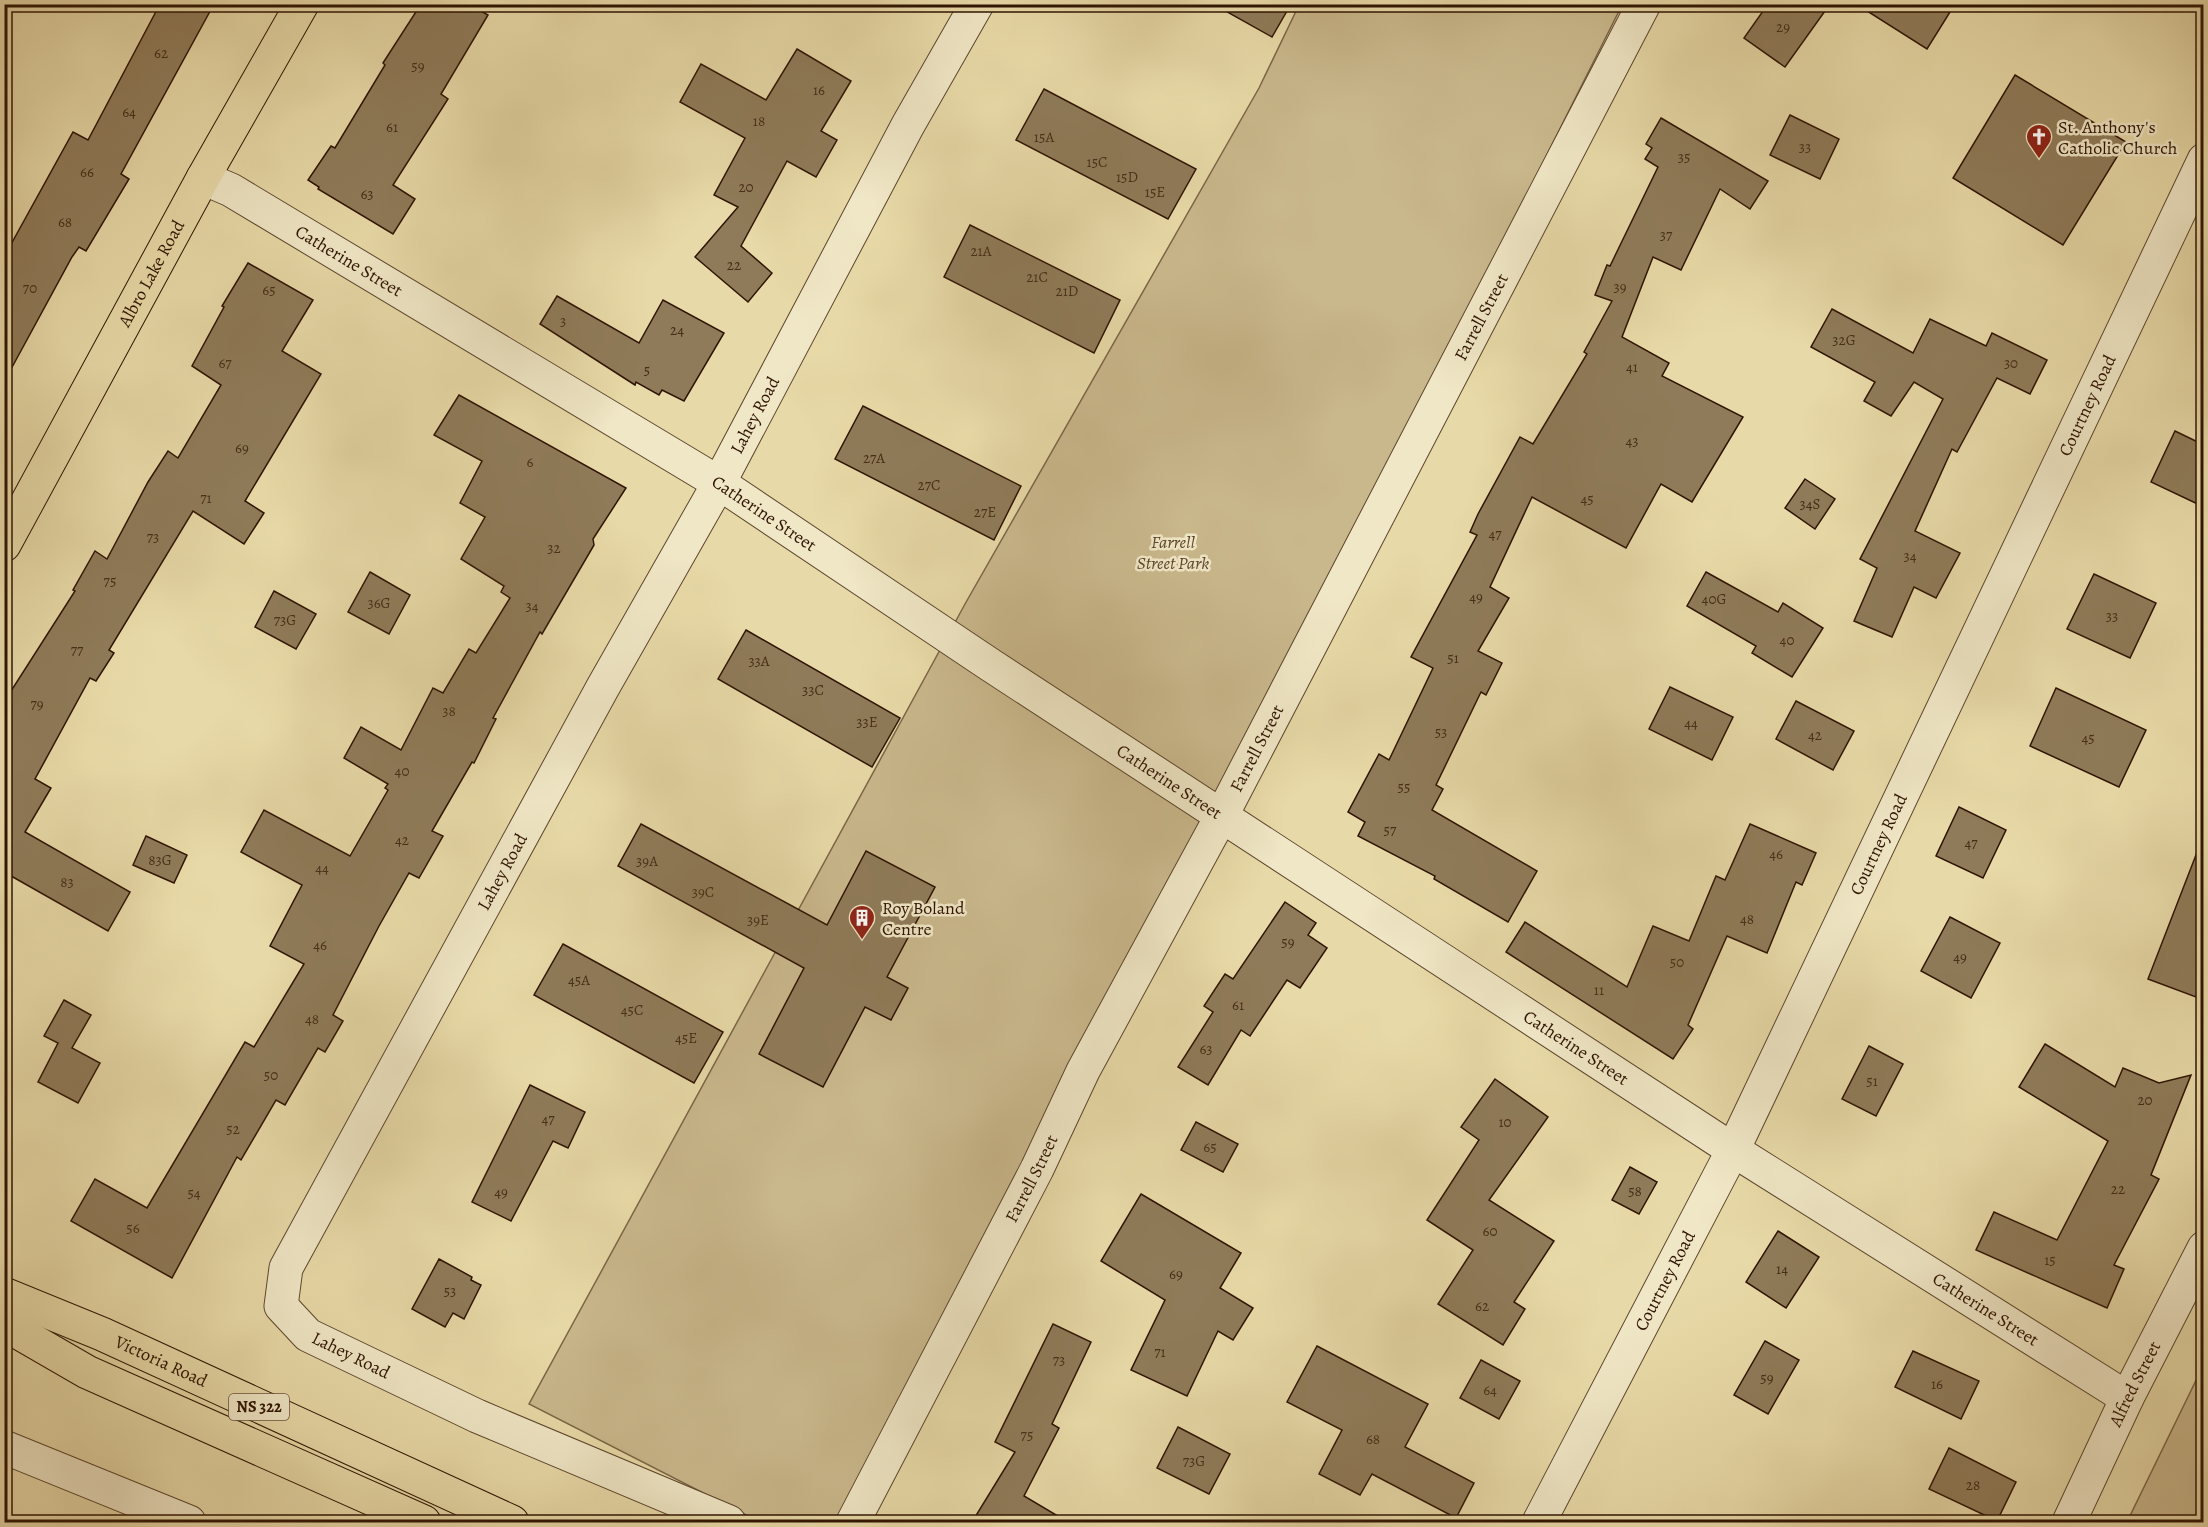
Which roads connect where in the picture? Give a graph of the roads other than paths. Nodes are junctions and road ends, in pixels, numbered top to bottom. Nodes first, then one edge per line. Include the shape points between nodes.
1 (302, 4) edge
2 (977, 4) edge
3 (1644, 4) edge
4 (2204, 160) edge
5 (203, 178) junction
6 (719, 483) junction
7 (4, 545) edge
8 (1222, 815) junction
9 (1733, 1150) junction
10 (2204, 1248) edge
11 (4, 1294) edge
12 (4, 1324) edge
13 (2127, 1398) junction
14 (4, 1448) edge
15 (189, 1522) edge
16 (424, 1522) edge
17 (512, 1522) edge
18 (729, 1522) edge
19 (854, 1522) edge
20 (1539, 1522) edge
21 (2069, 1522) edge

1 - 5 main road, Albro Lake Road
2 - 6 street, Lahey Road via 908,125
3 - 8 street, Farrell Street
4 - 9 street, Courtney Road
5 - 6 street, Catherine Street via 231,190
5 - 7 main road, Albro Lake Road
6 - 8 street, Catherine Street
6 - 18 street, Lahey Road via 603,687 286,1268 281,1306 308,1335 477,1416
8 - 9 street, Catherine Street
8 - 19 street, Farrell Street via 1083,1071 1037,1169
9 - 13 street, Catherine Street
9 - 20 street, Courtney Road
10 - 13 street, Alfred Street
11 - 17 main road, Victoria Road / NS 322 via 102,1334
12 - 16 main road, NS 322 via 87,1372
13 - 21 street, Alfred Street
14 - 15 street

